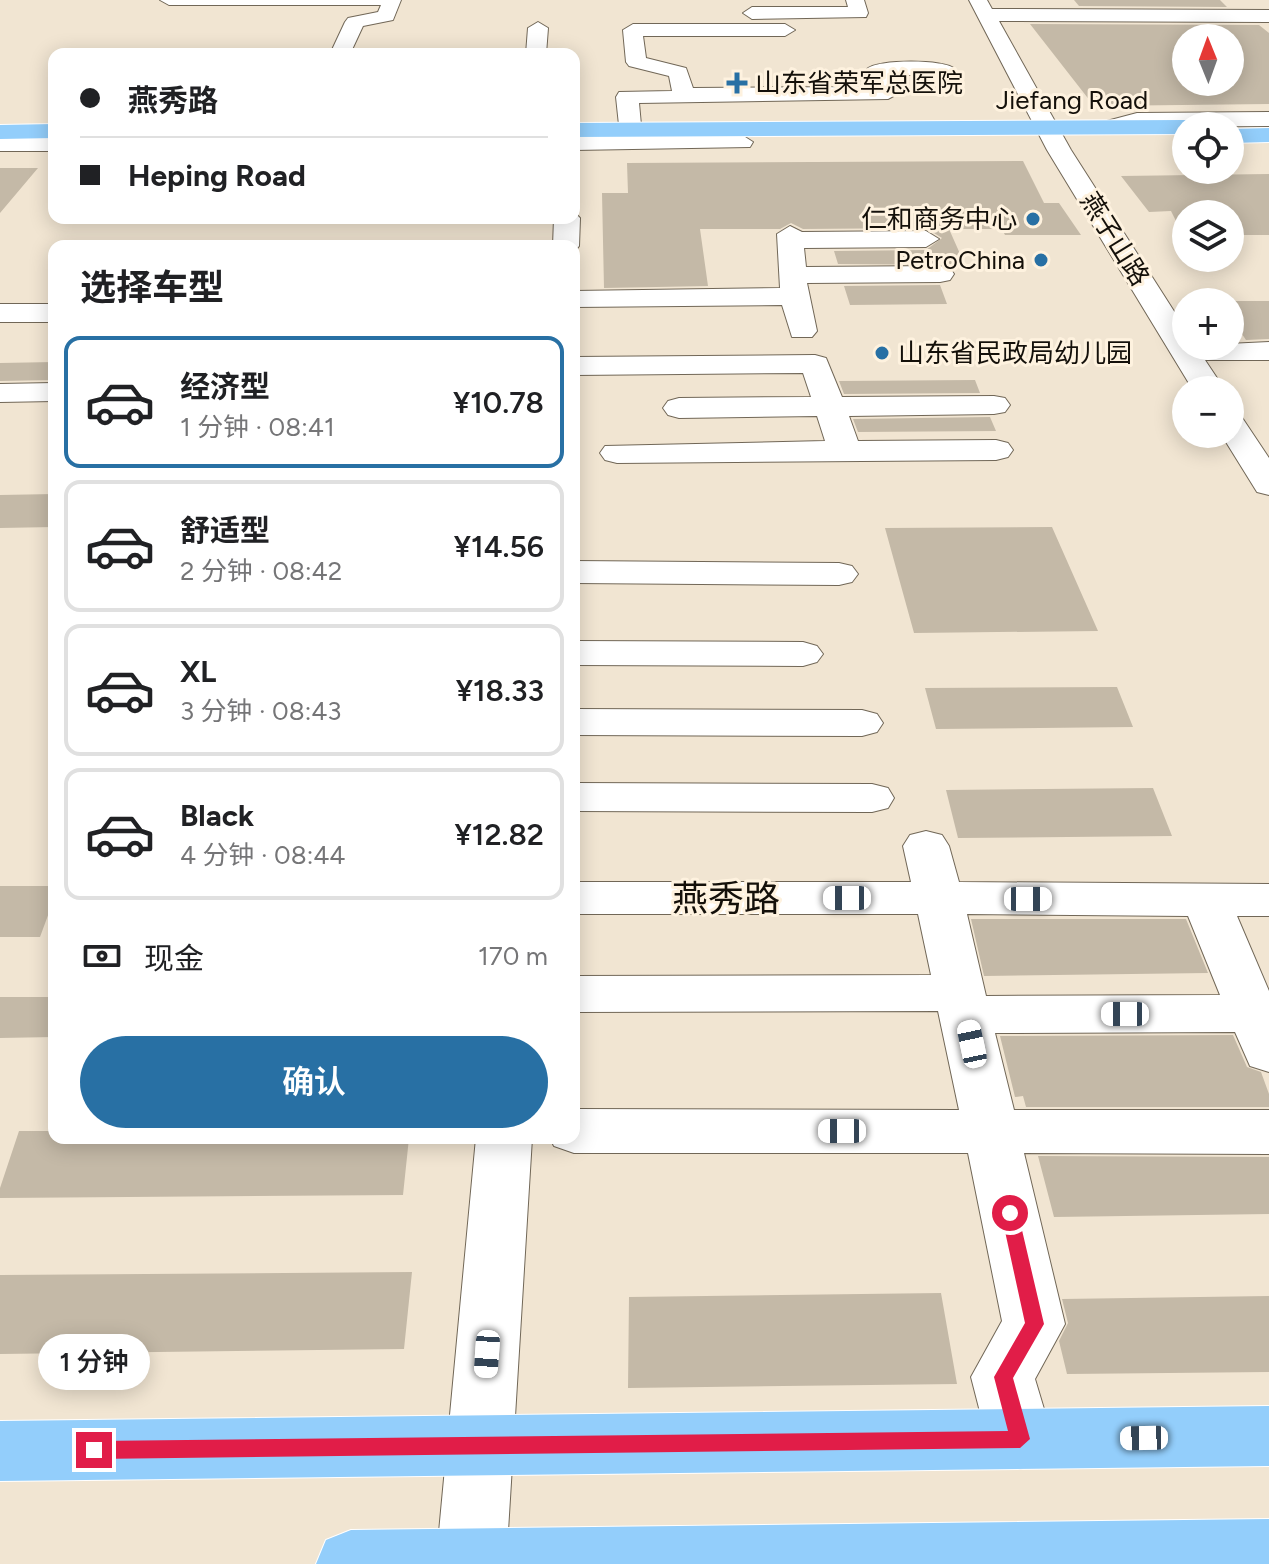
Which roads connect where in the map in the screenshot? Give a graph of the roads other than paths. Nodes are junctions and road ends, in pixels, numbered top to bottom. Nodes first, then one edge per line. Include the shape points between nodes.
1 (177, 0) edge
2 (392, 0) edge
3 (416, 0) edge
4 (855, 0) edge
5 (627, 12) dead end
6 (780, 14) edge
7 (1131, 15) junction
8 (987, 16) edge
9 (1266, 23) edge
10 (538, 28) dead end
11 (862, 30) dead end
12 (1149, 33) junction
13 (343, 48) edge
14 (536, 48) edge
15 (945, 69) dead end
16 (683, 94) junction
17 (1269, 119) edge
18 (630, 125) junction
19 (1244, 127) edge
20 (1269, 127) edge
21 (580, 128) edge
22 (580, 128) edge
23 (1172, 128) edge
24 (48, 129) edge
25 (0, 130) edge
26 (1115, 132) junction
27 (753, 133) junction
28 (1053, 133) junction
29 (1172, 135) edge
30 (1269, 135) edge
31 (1244, 136) edge
32 (580, 140) edge
33 (48, 141) edge
34 (0, 142) edge
35 (1172, 143) edge
36 (1244, 143) edge
37 (1269, 143) edge
38 (926, 239) dead end
39 (940, 274) dead end
40 (794, 286) junction
41 (580, 299) edge
42 (0, 313) edge
43 (48, 313) edge
44 (1172, 320) edge
45 (802, 331) dead end
46 (48, 339) edge
47 (0, 340) edge
48 (1244, 351) edge
49 (1269, 352) edge
50 (580, 366) edge
51 (48, 392) edge
52 (0, 393) edge
53 (994, 405) dead end
54 (829, 406) junction
55 (679, 408) dead end
56 (1244, 428) edge
57 (1244, 445) edge
58 (996, 450) dead end
59 (845, 451) junction
60 (617, 453) dead end
61 (1269, 466) edge
62 (1269, 485) edge
63 (580, 572) edge
64 (839, 574) dead end
65 (580, 653) edge
66 (803, 654) dead end
67 (580, 722) edge
68 (862, 723) dead end
69 (580, 797) edge
70 (872, 798) dead end
71 (926, 846) dead end
72 (580, 898) edge
73 (939, 898) junction
74 (1206, 900) junction
75 (1269, 900) edge
76 (580, 994) edge
77 (963, 1004) junction
78 (1263, 1026) edge
79 (991, 1130) junction
80 (580, 1131) edge
81 (1269, 1132) edge
82 (504, 1144) edge
83 (1269, 1436) edge
84 (1020, 1439) junction
85 (480, 1445) junction
86 (0, 1451) edge
87 (1269, 1553) edge
88 (471, 1563) edge
89 (351, 1564) edge

1 - 2 street
2 - 3 street
2 - 13 street via 386,16 355,22
4 - 6 street via 859,13
5 - 6 street
6 - 11 street
6 - 16 street via 633,30 636,62 679,72
7 - 8 street
7 - 9 street
7 - 12 street
8 - 12 street
8 - 28 street, 燕子山路
9 - 12 street
10 - 14 street
15 - 16 street via 874,62 888,93
16 - 18 street via 627,97
17 - 26 street via 1137,120
18 - 21 street
18 - 27 street
19 - 20 main road
22 - 27 main road, Jiefang Road
23 - 26 main road, Jiefang Road
24 - 25 main road
26 - 28 main road, Jiefang Road
26 - 29 main road, Jiefang Road
26 - 35 street
27 - 28 main road, Jiefang Road
27 - 32 street
28 - 44 street, 燕子山路
30 - 31 main road
33 - 34 street
36 - 37 street
38 - 40 street via 790,237
39 - 40 street
40 - 41 street
40 - 45 street
42 - 43 street
46 - 47 street
48 - 49 street
50 - 54 street via 815,364
51 - 52 street
53 - 54 street
54 - 55 street
54 - 59 street
56 - 61 street
57 - 62 street
58 - 59 street
59 - 60 street
63 - 64 street
65 - 66 street
67 - 68 street
69 - 70 street
71 - 73 street
72 - 73 street, 燕秀路
73 - 74 street, 燕秀路
73 - 77 street
74 - 75 street, 燕秀路
74 - 78 street
76 - 77 street
77 - 78 street
77 - 79 street
79 - 80 street
79 - 81 street
79 - 84 street via 1034,1324 1003,1377
82 - 85 street
83 - 84 main road
84 - 85 main road
85 - 86 main road
85 - 88 street
87 - 88 main road
88 - 89 main road

